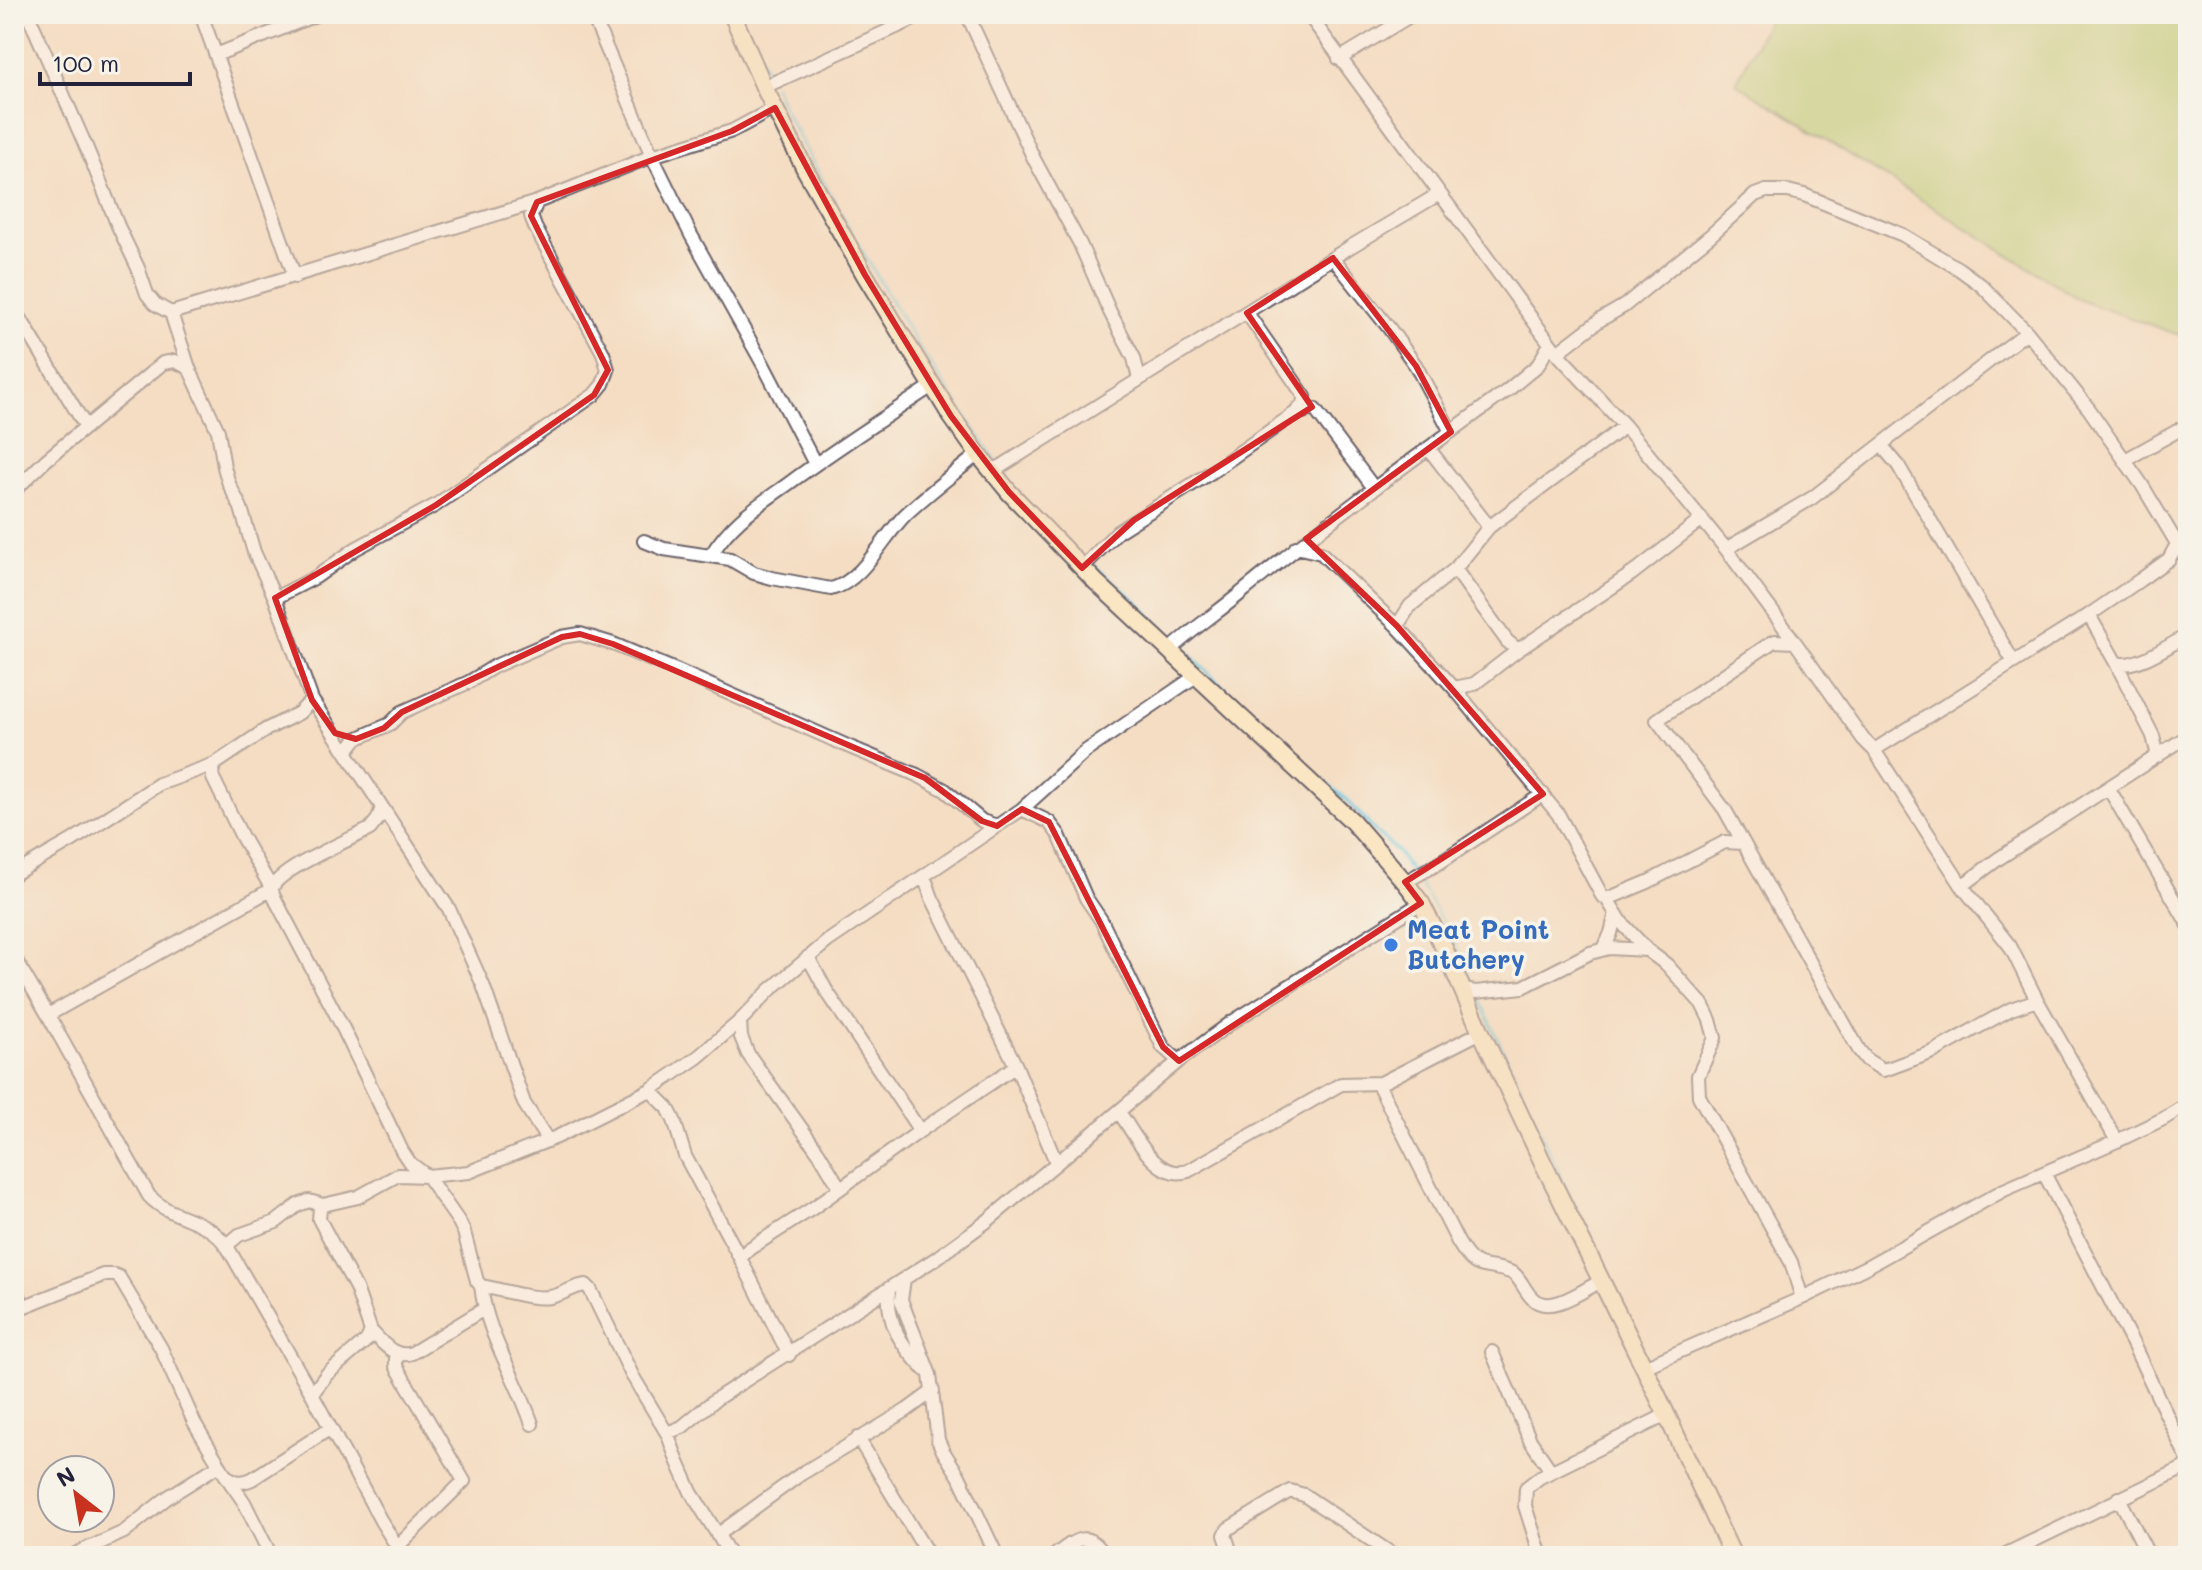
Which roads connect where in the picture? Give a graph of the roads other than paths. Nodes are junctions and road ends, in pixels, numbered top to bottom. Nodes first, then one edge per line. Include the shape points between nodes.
1 (28, 14) edge
2 (201, 14) edge
3 (318, 14) edge
4 (592, 14) edge
5 (732, 14) edge
6 (925, 14) edge
7 (967, 14) edge
8 (1308, 14) edge
9 (1413, 14) edge
10 (216, 55) junction
11 (1339, 59) junction
12 (764, 87) junction
13 (775, 108) junction
14 (652, 156) junction
15 (1439, 194) junction
16 (537, 202) junction
17 (1333, 258) junction
18 (295, 277) junction
19 (14, 308) edge
20 (171, 313) junction
21 (1247, 313) junction
22 (2027, 332) junction
23 (1553, 349) junction
24 (189, 368) junction
25 (1139, 379) junction
26 (932, 386) junction
27 (1305, 397) junction
28 (1314, 409) junction
29 (1294, 414) junction
30 (2188, 425) edge
31 (1625, 426) junction
32 (86, 427) junction
33 (1451, 432) junction
34 (1882, 446) junction
35 (1429, 449) junction
36 (978, 454) junction
37 (2125, 460) junction
38 (815, 464) junction
39 (991, 470) junction
40 (1374, 488) junction
41 (14, 491) edge
42 (1701, 520) junction
43 (1489, 527) junction
44 (1316, 531) junction
45 (644, 541) dead end
46 (2177, 544) junction
47 (1296, 547) junction
48 (1726, 549) junction
49 (1321, 553) junction
50 (711, 555) junction
51 (2169, 559) junction
52 (2187, 560) edge
53 (1082, 568) junction
54 (1455, 569) junction
55 (275, 598) junction
56 (2089, 615) junction
57 (1397, 626) junction
58 (2188, 635) edge
59 (1795, 642) junction
60 (1518, 650) junction
61 (1169, 651) junction
62 (2013, 661) junction
63 (2116, 663) junction
64 (1196, 676) junction
65 (1454, 688) junction
66 (312, 700) junction
67 (335, 733) junction
68 (2188, 736) edge
69 (356, 739) junction
70 (1874, 750) junction
71 (346, 752) junction
72 (2158, 756) junction
73 (215, 764) junction
74 (2109, 789) junction
75 (1543, 794) junction
76 (382, 807) junction
77 (1022, 809) junction
78 (997, 826) junction
79 (1743, 843) junction
80 (14, 874) edge
81 (924, 876) junction
82 (1405, 882) junction
83 (1962, 886) junction
84 (272, 889) junction
85 (1607, 899) junction
86 (1421, 903) junction
87 (1616, 913) junction
88 (2188, 924) edge
89 (1604, 949) junction
90 (1647, 950) junction
91 (14, 957) edge
92 (808, 957) junction
93 (1463, 990) junction
94 (2037, 1000) junction
95 (48, 1015) junction
96 (740, 1021) junction
97 (1481, 1032) junction
98 (1179, 1061) junction
99 (1016, 1066) junction
100 (1379, 1086) dead end
101 (650, 1090) junction
102 (2188, 1104) edge
103 (1119, 1112) junction
104 (920, 1131) junction
105 (548, 1141) junction
106 (2117, 1141) junction
107 (402, 1151) junction
108 (1056, 1162) junction
109 (2044, 1173) junction
110 (398, 1175) junction
111 (427, 1176) junction
112 (840, 1188) junction
113 (323, 1205) junction
114 (226, 1246) junction
115 (740, 1258) junction
116 (904, 1279) junction
117 (1601, 1281) junction
118 (14, 1285) edge
119 (481, 1286) junction
120 (889, 1288) junction
121 (1802, 1298) junction
122 (484, 1309) junction
123 (17, 1312) edge
124 (371, 1331) junction
125 (1492, 1352) dead end
126 (396, 1354) junction
127 (789, 1355) junction
128 (1644, 1367) junction
129 (930, 1375) junction
130 (933, 1391) junction
131 (312, 1394) junction
132 (1666, 1415) junction
133 (532, 1424) dead end
134 (329, 1429) junction
135 (667, 1433) junction
136 (858, 1438) junction
137 (2188, 1460) edge
138 (2188, 1466) edge
139 (222, 1471) junction
140 (1551, 1471) junction
141 (247, 1481) junction
142 (2119, 1498) junction
143 (244, 1502) junction
144 (717, 1535) junction
145 (401, 1551) edge
146 (71, 1556) edge
147 (271, 1556) edge
148 (731, 1556) edge
149 (929, 1556) edge
150 (997, 1556) edge
151 (1054, 1556) edge
152 (1105, 1556) edge
153 (1232, 1556) edge
154 (1395, 1556) edge
155 (1541, 1556) edge
156 (1733, 1556) edge
157 (2002, 1556) edge
158 (2149, 1556) edge

1 - 20 street via 147,294
2 - 10 street
3 - 10 street
4 - 14 street
5 - 12 main road
6 - 12 street
7 - 25 street via 1134,358
8 - 11 street
9 - 11 street
10 - 18 street
11 - 15 street
12 - 13 main road
13 - 14 street via 732,131
13 - 26 main road via 857,262
14 - 16 street
14 - 38 street
15 - 17 street
15 - 23 street
16 - 18 street
16 - 55 street via 531,216 535,227 603,353 608,370 603,384 436,505
17 - 21 street
17 - 33 street via 1416,366
18 - 20 street
19 - 32 street
20 - 24 street
21 - 25 street
21 - 27 street
22 - 23 street via 1972,278 1903,235 1804,195 1766,191 1624,306
22 - 34 street
22 - 37 street
23 - 31 street
23 - 33 street
24 - 32 street via 175,361 163,363
24 - 55 street via 218,431 229,484
25 - 39 street
26 - 36 main road
26 - 38 street
27 - 28 street
27 - 29 street
28 - 29 street
28 - 40 street
29 - 53 street via 1117,532
30 - 37 street
31 - 42 street
31 - 43 street
32 - 41 street
33 - 35 street
34 - 48 street via 1812,498
34 - 62 street
35 - 40 street
35 - 43 street
36 - 39 main road
36 - 50 street via 905,515 839,587 772,578
37 - 46 street
38 - 50 street via 735,522
39 - 53 main road
40 - 44 street
42 - 48 street
42 - 60 street
43 - 54 street
44 - 47 street
44 - 49 street
45 - 50 street
46 - 51 street
46 - 52 street
47 - 49 street
47 - 61 street
48 - 59 street
49 - 57 street
51 - 52 street
51 - 56 street
53 - 61 main road
54 - 57 street via 1410,606
54 - 60 street
55 - 66 street
56 - 62 street
56 - 63 street
57 - 65 street
58 - 63 street via 2136,663
59 - 70 street
59 - 79 street via 1771,643 1657,720 1725,810
60 - 65 street via 1474,684
61 - 64 main road
62 - 70 street
63 - 72 street
64 - 77 street via 1086,751
64 - 82 main road via 1352,821
65 - 75 street
66 - 67 street
66 - 73 street
67 - 69 street
67 - 71 street
68 - 72 street
69 - 71 street
69 - 78 street via 495,666 580,634 917,775
70 - 83 street
71 - 76 street
72 - 74 street
73 - 80 street via 159,784
73 - 84 street via 213,778
74 - 83 street
74 - 88 street
75 - 82 street
75 - 85 street
76 - 84 street via 370,829 291,869
76 - 105 street via 449,909 483,985 524,1103
77 - 78 street
77 - 98 street via 1049,822 1059,835 1163,1047
78 - 81 street
79 - 85 street via 1725,842
79 - 94 street via 1859,1050 1883,1070 1933,1052
81 - 92 street
81 - 99 street
82 - 86 main road
83 - 94 street via 2010,946
84 - 95 street
84 - 107 street
85 - 87 street
86 - 93 main road
86 - 98 street
87 - 89 street
87 - 90 street
89 - 90 street
89 - 93 street via 1523,987
90 - 121 street via 1667,965 1710,1020 1715,1038 1698,1076 1699,1096 1791,1262
91 - 95 street
92 - 96 street
92 - 104 street
93 - 97 main road
94 - 106 street
95 - 114 street via 149,1196 168,1212 210,1229
96 - 101 street
96 - 112 street via 748,1054
97 - 103 street via 1381,1083 1341,1084 1179,1174 1154,1161
97 - 117 main road
98 - 103 street
99 - 104 street
99 - 108 street
100 - 117 street via 1470,1260 1513,1273 1534,1300 1547,1306
101 - 105 street
101 - 115 street via 668,1108 685,1156
102 - 106 street
103 - 108 street
104 - 112 street
105 - 111 street via 469,1172
106 - 109 street
107 - 110 street
107 - 111 street
108 - 116 street via 986,1222
109 - 121 street
109 - 137 street
110 - 111 street
110 - 113 street via 358,1197
111 - 119 street via 464,1232
112 - 115 street
113 - 114 street via 298,1205
113 - 124 street via 319,1219 356,1288
114 - 131 street
115 - 127 street
116 - 120 street
116 - 129 street via 901,1300
117 - 128 main road
118 - 123 street via 22,1300
119 - 122 street
119 - 135 street via 548,1297 586,1285
120 - 127 street
120 - 129 street via 893,1324
121 - 128 street
122 - 126 street via 412,1353
122 - 133 street
123 - 139 street via 103,1275 119,1277
124 - 126 street
124 - 131 street
125 - 140 street via 1530,1440
126 - 145 street via 396,1366 464,1481
127 - 135 street
128 - 132 main road
129 - 130 street
130 - 136 street
130 - 150 street via 938,1440
131 - 134 street
132 - 140 street
132 - 156 main road
134 - 141 street
134 - 145 street
135 - 144 street via 691,1492
136 - 144 street
136 - 149 street
138 - 142 street
139 - 141 street via 239,1483
139 - 143 street
139 - 146 street via 168,1497 124,1532
140 - 155 street via 1533,1481 1524,1498
141 - 143 street
142 - 157 street
142 - 158 street
143 - 147 street
144 - 148 street
151 - 152 street via 1081,1538 1091,1540
153 - 154 street via 1228,1529 1290,1491

